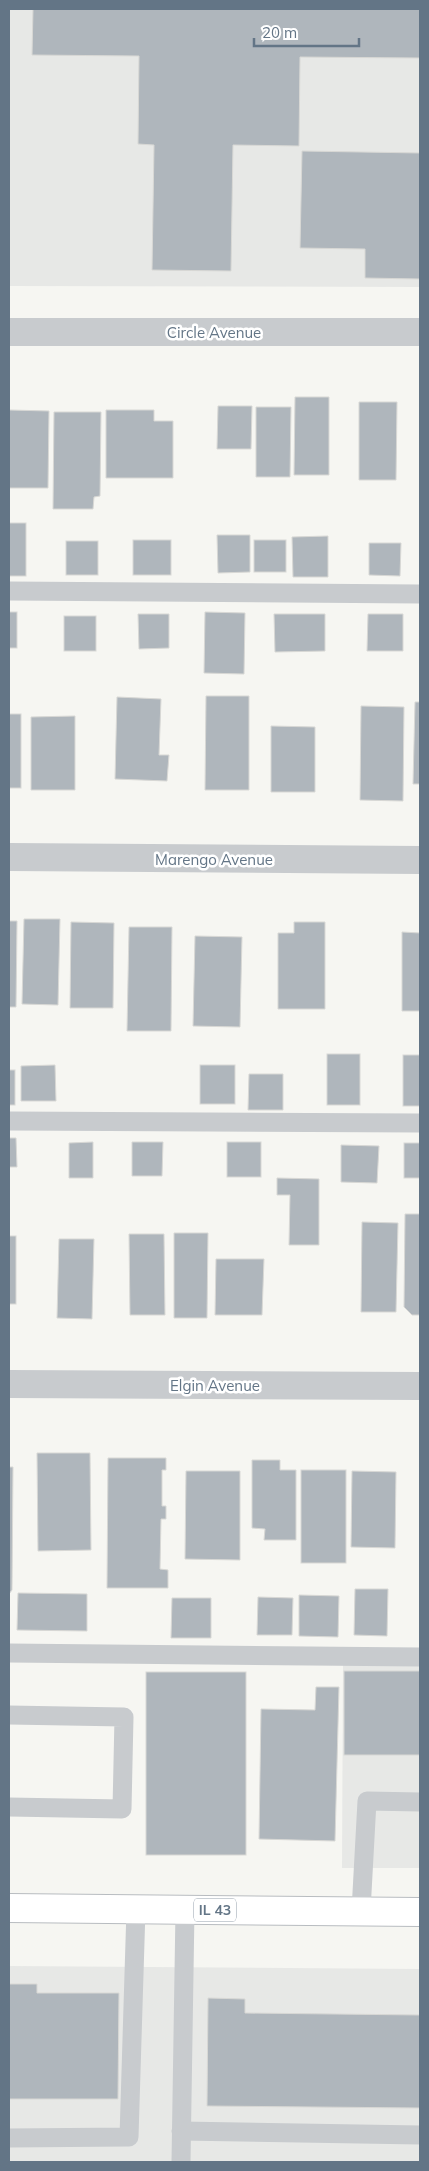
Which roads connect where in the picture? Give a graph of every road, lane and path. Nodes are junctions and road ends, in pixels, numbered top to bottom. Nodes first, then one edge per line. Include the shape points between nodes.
1 (9, 332) edge
2 (420, 332) edge
3 (9, 591) edge
4 (420, 594) edge
5 (9, 857) edge
6 (420, 860) edge
7 (9, 1121) edge
8 (420, 1123) edge
9 (9, 1384) edge
10 (420, 1386) edge
11 (9, 1654) edge
12 (420, 1657) edge
13 (9, 1715) edge
14 (420, 1802) edge
15 (9, 1807) edge
16 (9, 1908) edge
17 (136, 1909) junction
18 (185, 1910) junction
19 (361, 1911) junction
20 (420, 1912) edge
21 (181, 2131) junction
22 (420, 2135) edge
23 (9, 2138) edge
24 (181, 2162) edge

1 - 2 street, Circle Avenue
3 - 4 lane
5 - 6 street, Marengo Avenue
7 - 8 lane
9 - 10 street, Elgin Avenue
11 - 12 lane
13 - 15 lane via 124,1717 122,1810
14 - 19 lane via 368,1801
16 - 17 main road, IL 43
17 - 18 main road, IL 43
17 - 23 lane via 129,2137
18 - 19 main road, IL 43
18 - 21 lane
19 - 20 main road, IL 43
21 - 22 lane
21 - 24 lane

